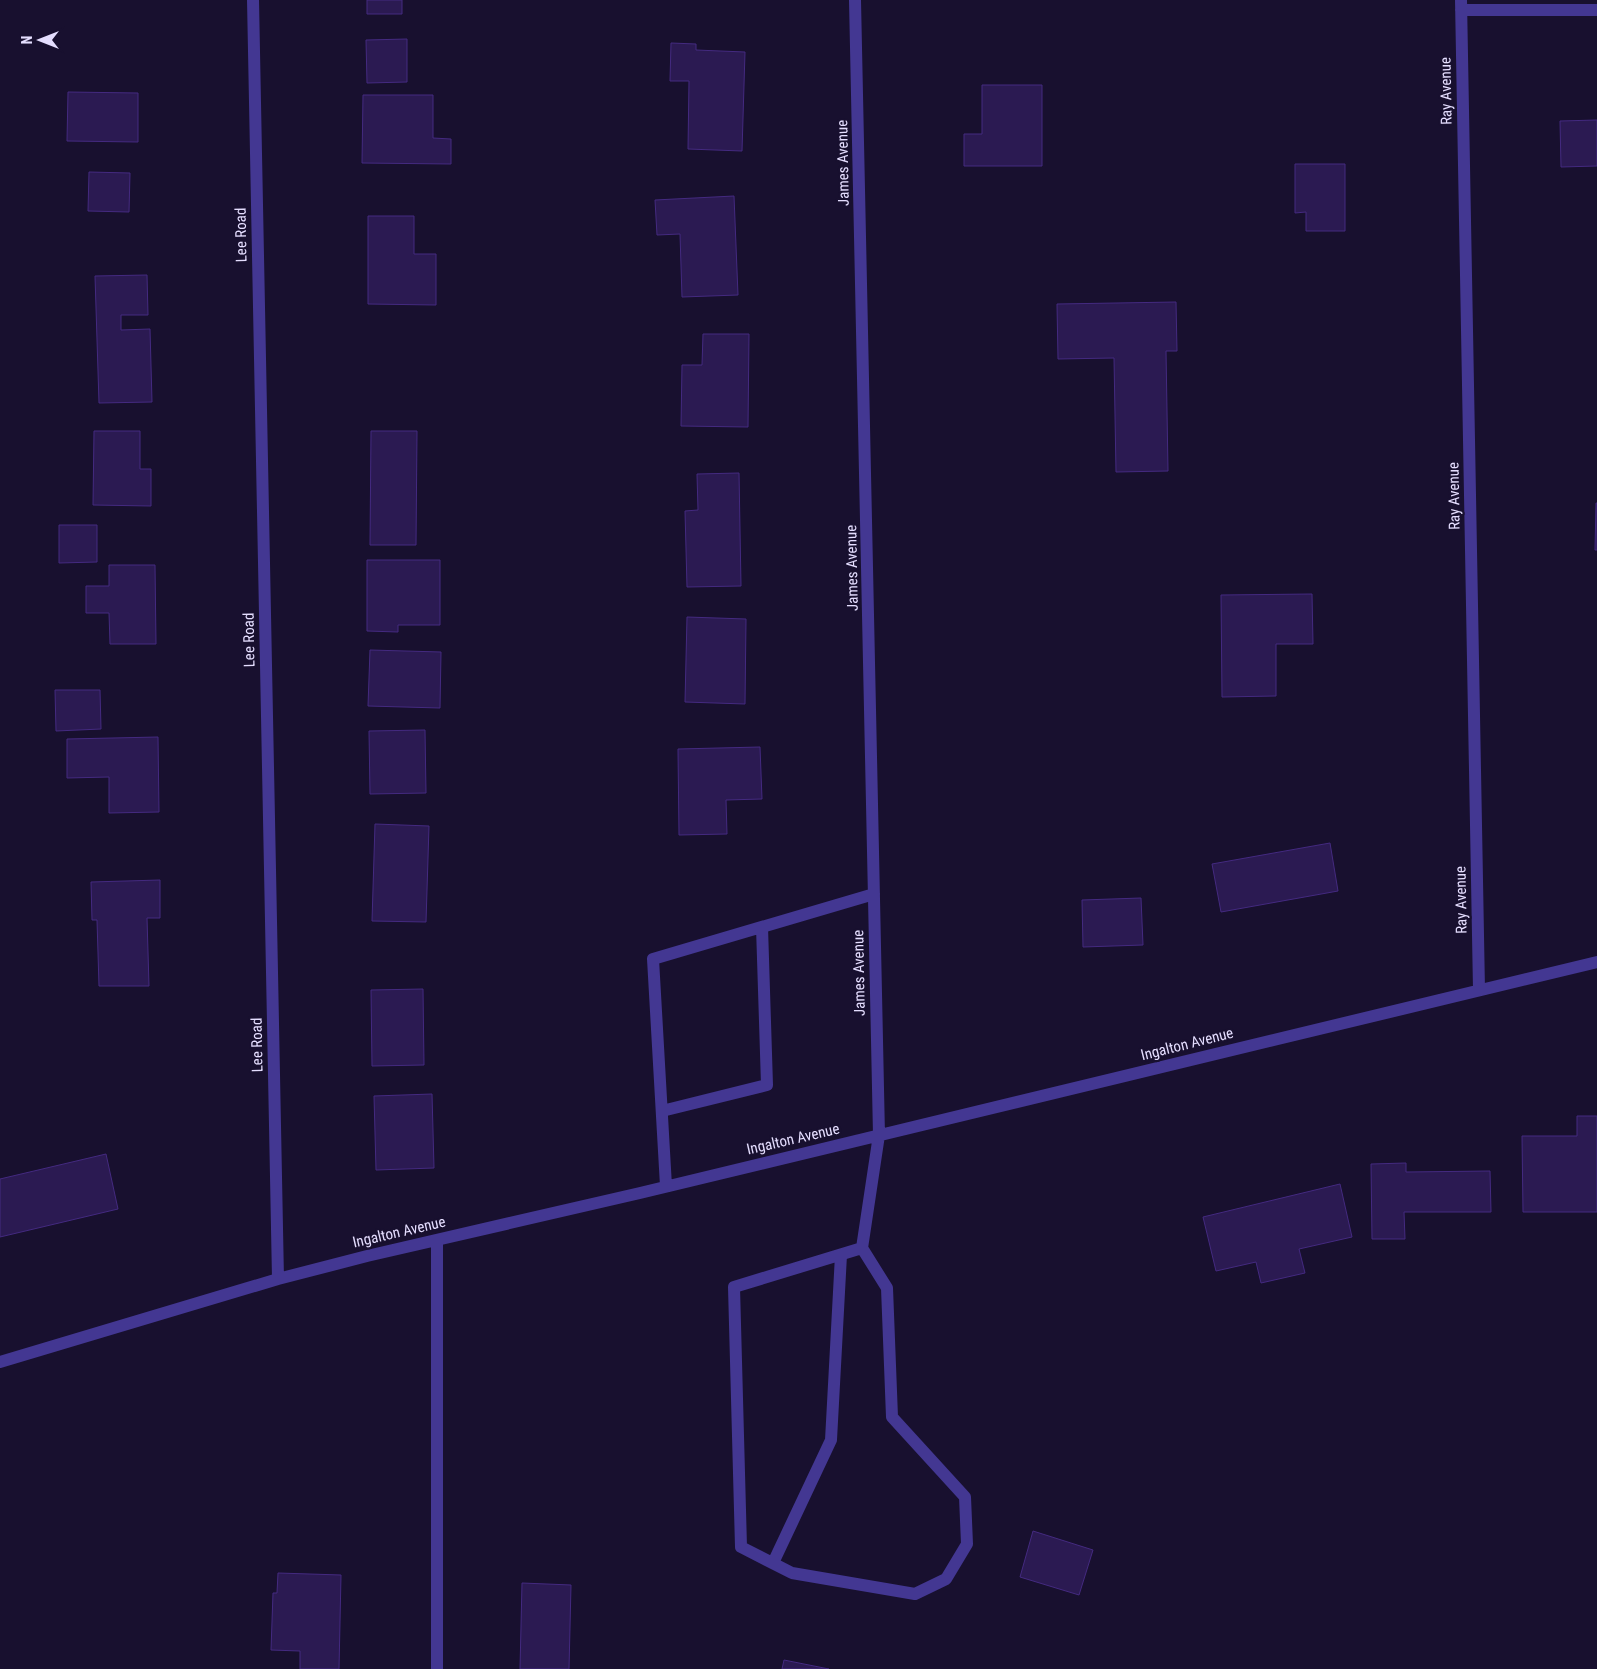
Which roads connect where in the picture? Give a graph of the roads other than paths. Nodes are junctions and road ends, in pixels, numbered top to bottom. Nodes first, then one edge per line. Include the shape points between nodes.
1 (253, 0) edge
2 (855, 0) edge
3 (1461, 5) edge
4 (1597, 10) edge
5 (874, 894) junction
6 (762, 927) junction
7 (1597, 962) edge
8 (1479, 990) junction
9 (662, 1111) junction
10 (879, 1135) junction
11 (666, 1186) junction
12 (437, 1240) junction
13 (862, 1248) junction
14 (841, 1255) junction
15 (278, 1279) junction
16 (0, 1362) edge
17 (773, 1563) junction
18 (437, 1669) edge

1 - 15 street, Lee Road
2 - 5 street, James Avenue
3 - 4 street
3 - 8 street, Ray Avenue
5 - 6 street
5 - 10 street, James Avenue
6 - 9 street via 767,1085
6 - 9 street via 652,959
7 - 8 street, Ingalton Avenue
8 - 10 street, Ingalton Avenue
9 - 11 street
10 - 11 street, Ingalton Avenue
10 - 13 street, James Avenue
11 - 12 street, Ingalton Avenue
12 - 15 street, Ingalton Avenue
12 - 18 street
13 - 14 street
13 - 17 street via 887,1288 892,1418 965,1497 967,1544 946,1579 915,1594 792,1572
14 - 17 street via 831,1440
14 - 17 street via 734,1287 741,1547
15 - 16 street, Ingalton Avenue

